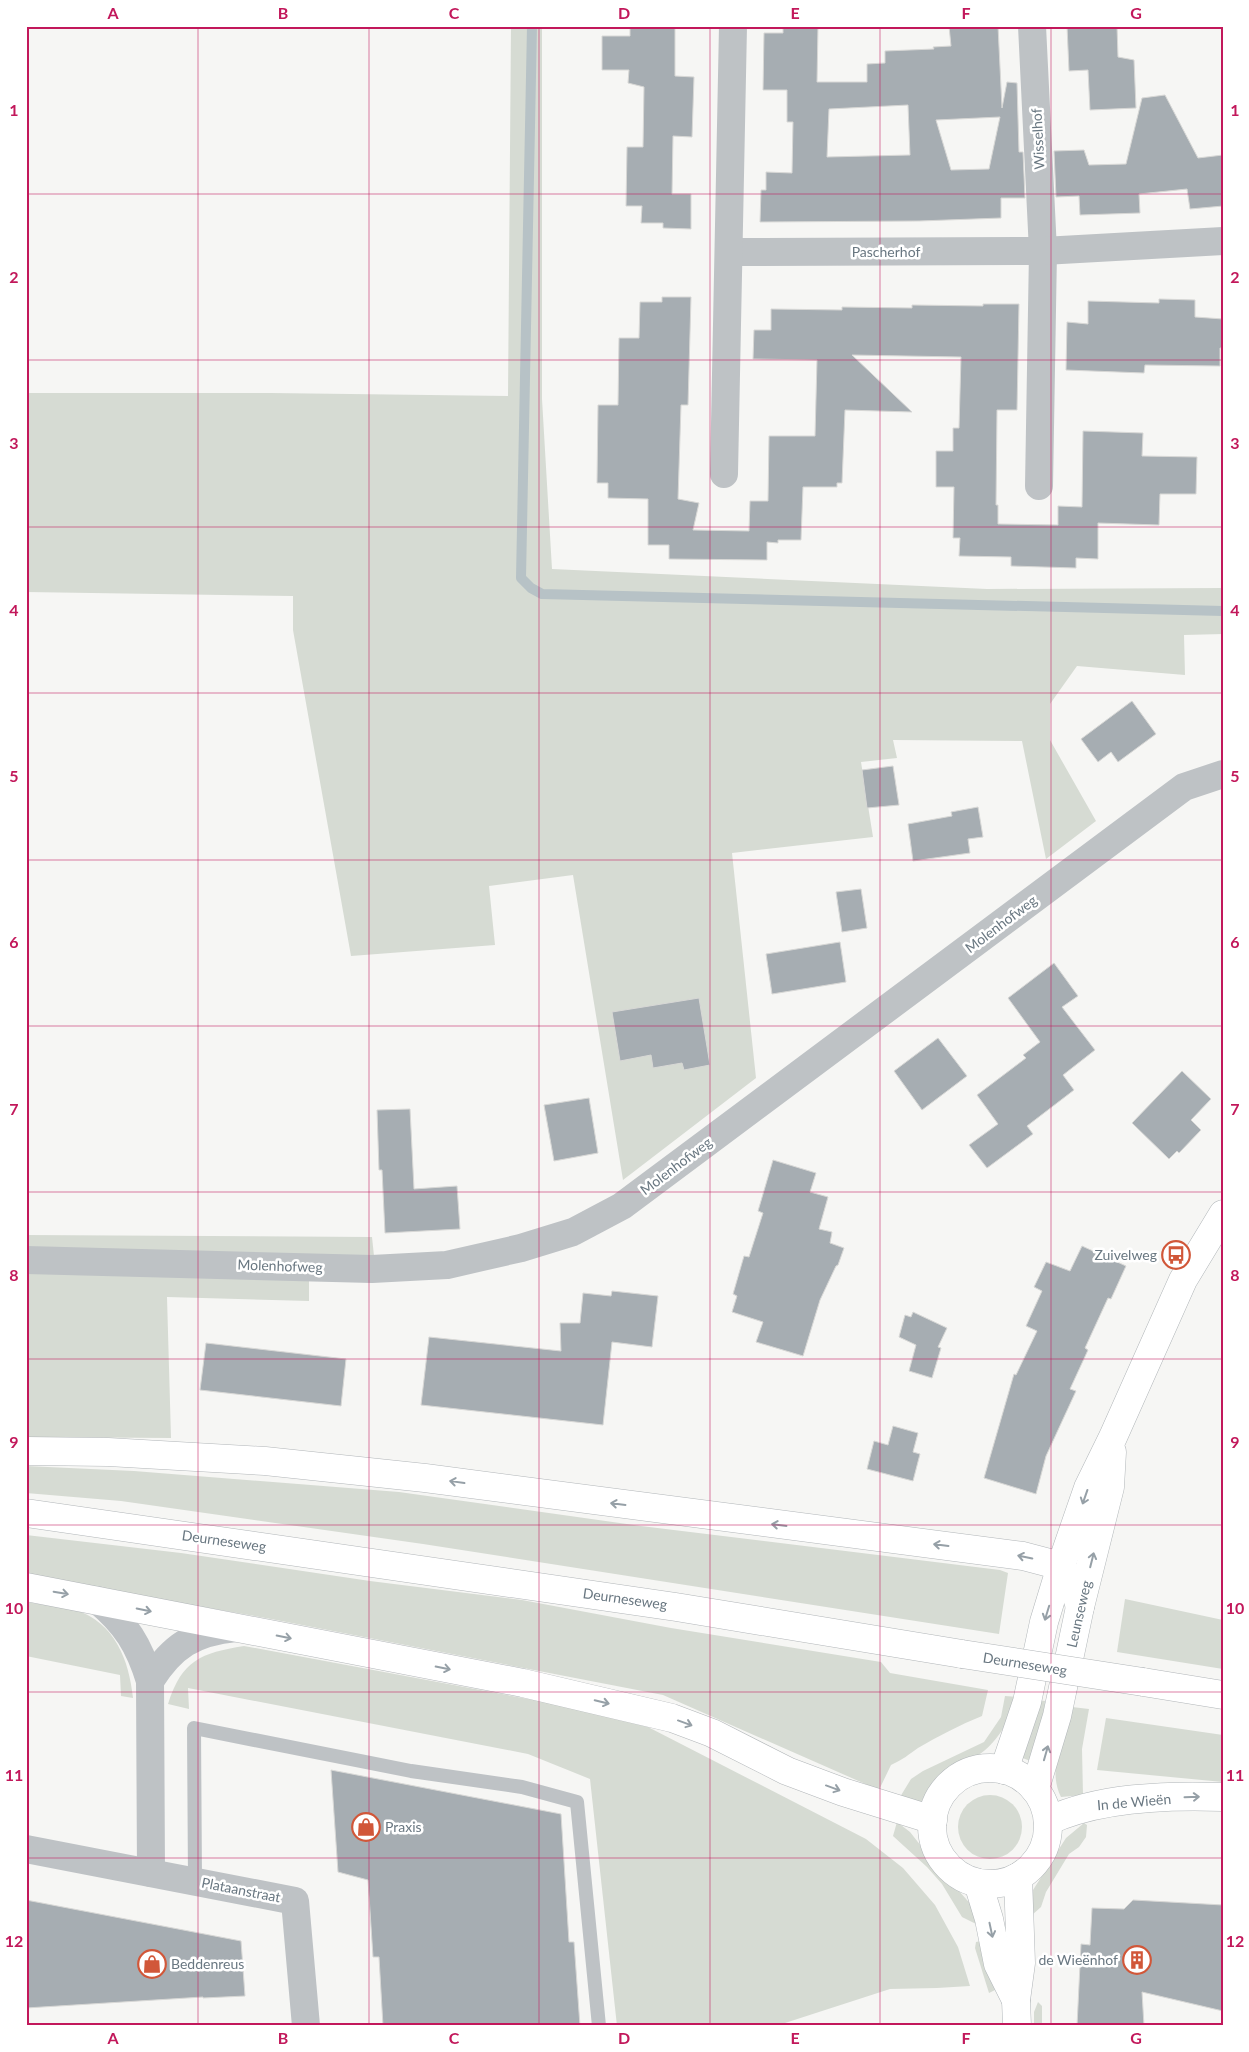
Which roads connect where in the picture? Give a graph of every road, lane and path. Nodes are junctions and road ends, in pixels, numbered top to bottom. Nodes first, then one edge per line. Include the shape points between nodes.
1 (732, 26) edge
2 (1032, 26) edge
3 (1223, 241) edge
4 (1043, 251) junction
5 (729, 252) junction
6 (724, 474) dead end
7 (1039, 486) dead end
8 (1223, 774) edge
9 (1223, 1214) edge
10 (26, 1260) edge
11 (1113, 1438) junction
12 (26, 1451) edge
13 (26, 1513) edge
14 (1061, 1566) junction
15 (26, 1587) edge
16 (97, 1600) junction
17 (1080, 1607) junction
18 (236, 1628) junction
19 (150, 1681) junction
20 (1223, 1696) edge
21 (1004, 1770) junction
22 (1035, 1789) junction
23 (1223, 1797) edge
24 (933, 1820) junction
25 (1048, 1821) junction
26 (26, 1849) edge
27 (152, 1873) junction
28 (1018, 1877) junction
29 (196, 1882) junction
30 (978, 1883) junction
31 (1017, 2013) edge
32 (306, 2026) edge
33 (599, 2026) edge

1 - 5 street
2 - 4 street, Wisselhof
3 - 4 street, Pascherhof
4 - 5 street, Pascherhof
4 - 7 street
5 - 6 street
8 - 10 street, Molenhofweg via 1184,787 622,1206 573,1232 447,1265 372,1269
9 - 11 main road, Leunseweg via 1183,1280
11 -> 14 main road, Leunseweg via 1088,1488
17 -> 11 main road, Leunseweg via 1110,1487
14 -> 12 main road via 1022,1556 425,1478 265,1461
13 - 20 main road, Deurneseweg, bridge via 667,1605
14 - 17 main road via 1073,1584
14 -> 21 main road, Leunseweg via 1044,1622 1027,1702
15 -> 16 main road
16 -> 18 main road
16 - 19 street via 131,1635 143,1657
22 -> 17 main road, Leunseweg via 1056,1716
18 - 19 street via 201,1634 185,1642 171,1653
18 -> 24 main road via 523,1683 672,1718 712,1733 788,1771
19 - 27 street
21 - 22 main road via 1021,1777
21 - 24 main road via 981,1769 960,1777 941,1795
22 - 25 main road via 1045,1806
25 -> 23 main road, In de Wieën via 1068,1812 1126,1800
24 - 30 main road via 936,1848 943,1860 959,1874
25 - 28 main road via 1047,1840 1040,1858
26 - 27 street, Plataanstraat
27 - 29 street, Plataanstraat
28 - 30 main road via 998,1884
28 - 31 main road via 1021,1963
29 - 32 street, Plataanstraat via 296,1900
29 - 33 lane via 194,1728 411,1771 522,1787 577,1802
30 -> 31 main road via 998,1964

